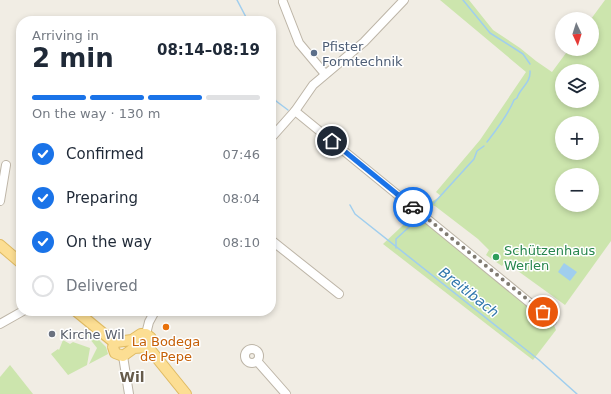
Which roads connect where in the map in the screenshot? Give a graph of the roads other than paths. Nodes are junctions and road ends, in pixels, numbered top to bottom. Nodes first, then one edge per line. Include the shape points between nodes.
1 (404, 0) edge
2 (283, 2) dead end
3 (325, 74) junction
4 (295, 111) junction
5 (276, 132) edge
6 (6, 164) dead end
7 (0, 201) edge
8 (276, 244) edge
9 (0, 245) edge
10 (16, 259) edge
11 (339, 294) dead end
12 (16, 315) edge
13 (82, 316) edge
14 (152, 316) edge
15 (552, 321) dead end
16 (0, 324) edge
17 (146, 334) junction
18 (115, 343) junction
19 (148, 347) junction
20 (123, 356) junction
21 (257, 361) dead end
22 (129, 394) edge
23 (186, 394) edge
24 (286, 394) edge

1 - 3 street via 364,42
2 - 3 street via 299,44
3 - 4 street via 313,85
4 - 5 street
4 - 15 street
6 - 7 street
8 - 11 street
9 - 10 main road
12 - 16 street
13 - 18 main road
14 - 17 street
17 - 18 main road
17 - 19 main road via 152,340
18 - 20 main road via 114,351
19 - 20 main road via 134,348
19 - 23 main road
20 - 22 street
21 - 24 street

